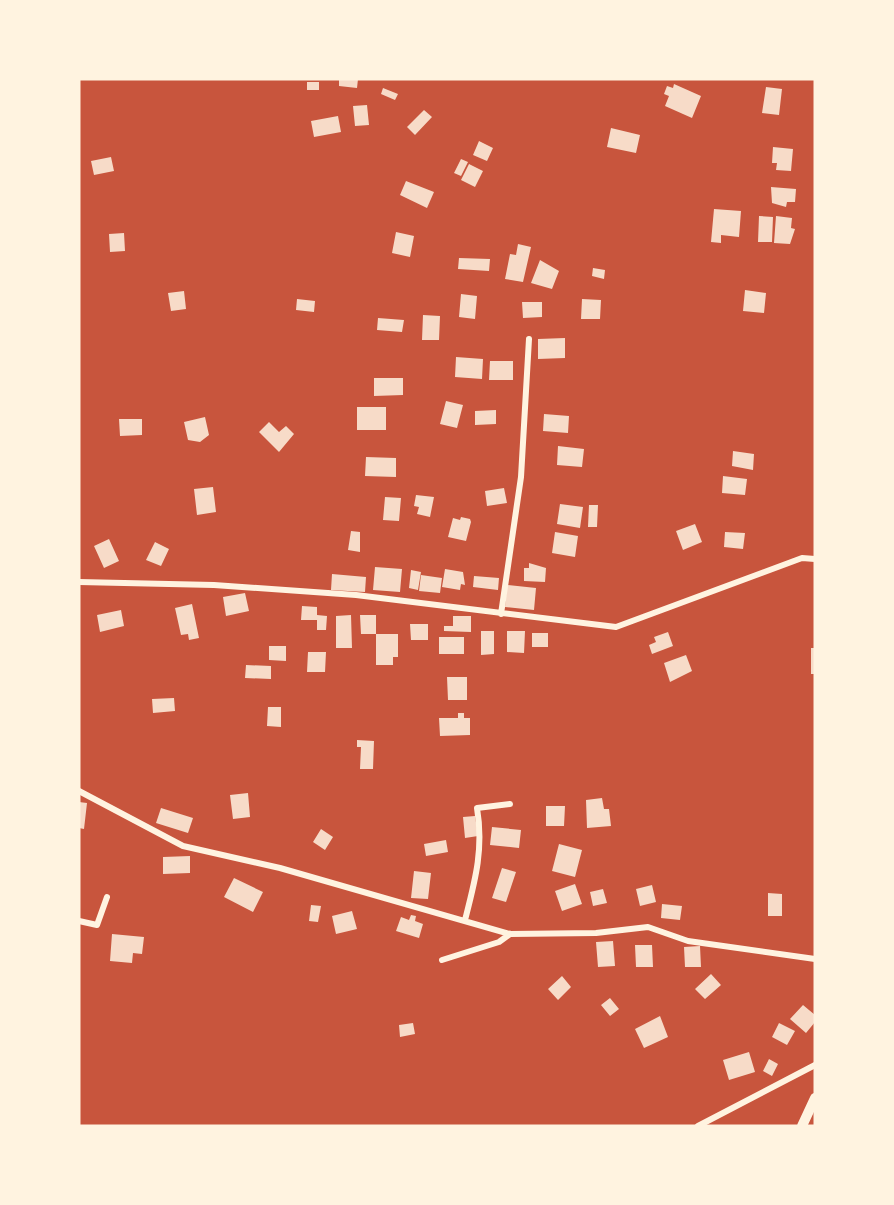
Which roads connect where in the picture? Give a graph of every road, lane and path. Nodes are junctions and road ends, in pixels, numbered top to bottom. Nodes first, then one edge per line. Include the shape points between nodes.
1 (529, 339) dead end
2 (815, 558) edge
3 (79, 582) edge
4 (501, 614) junction
5 (79, 791) edge
6 (510, 804) dead end
7 (107, 897) dead end
8 (465, 920) junction
9 (79, 921) edge
10 (510, 934) junction
11 (815, 959) edge
12 (442, 960) dead end
13 (815, 1066) edge
14 (815, 1098) edge
15 (698, 1126) edge
16 (802, 1126) edge

1 - 4 street via 521,477
2 - 4 street via 802,558 718,586 616,627
3 - 4 street via 343,594
5 - 8 street via 183,846
6 - 8 street via 477,808 479,873
7 - 9 street via 97,925
8 - 10 street
10 - 11 street via 648,927 688,941
10 - 12 street via 499,942
13 - 15 street
14 - 16 highway

